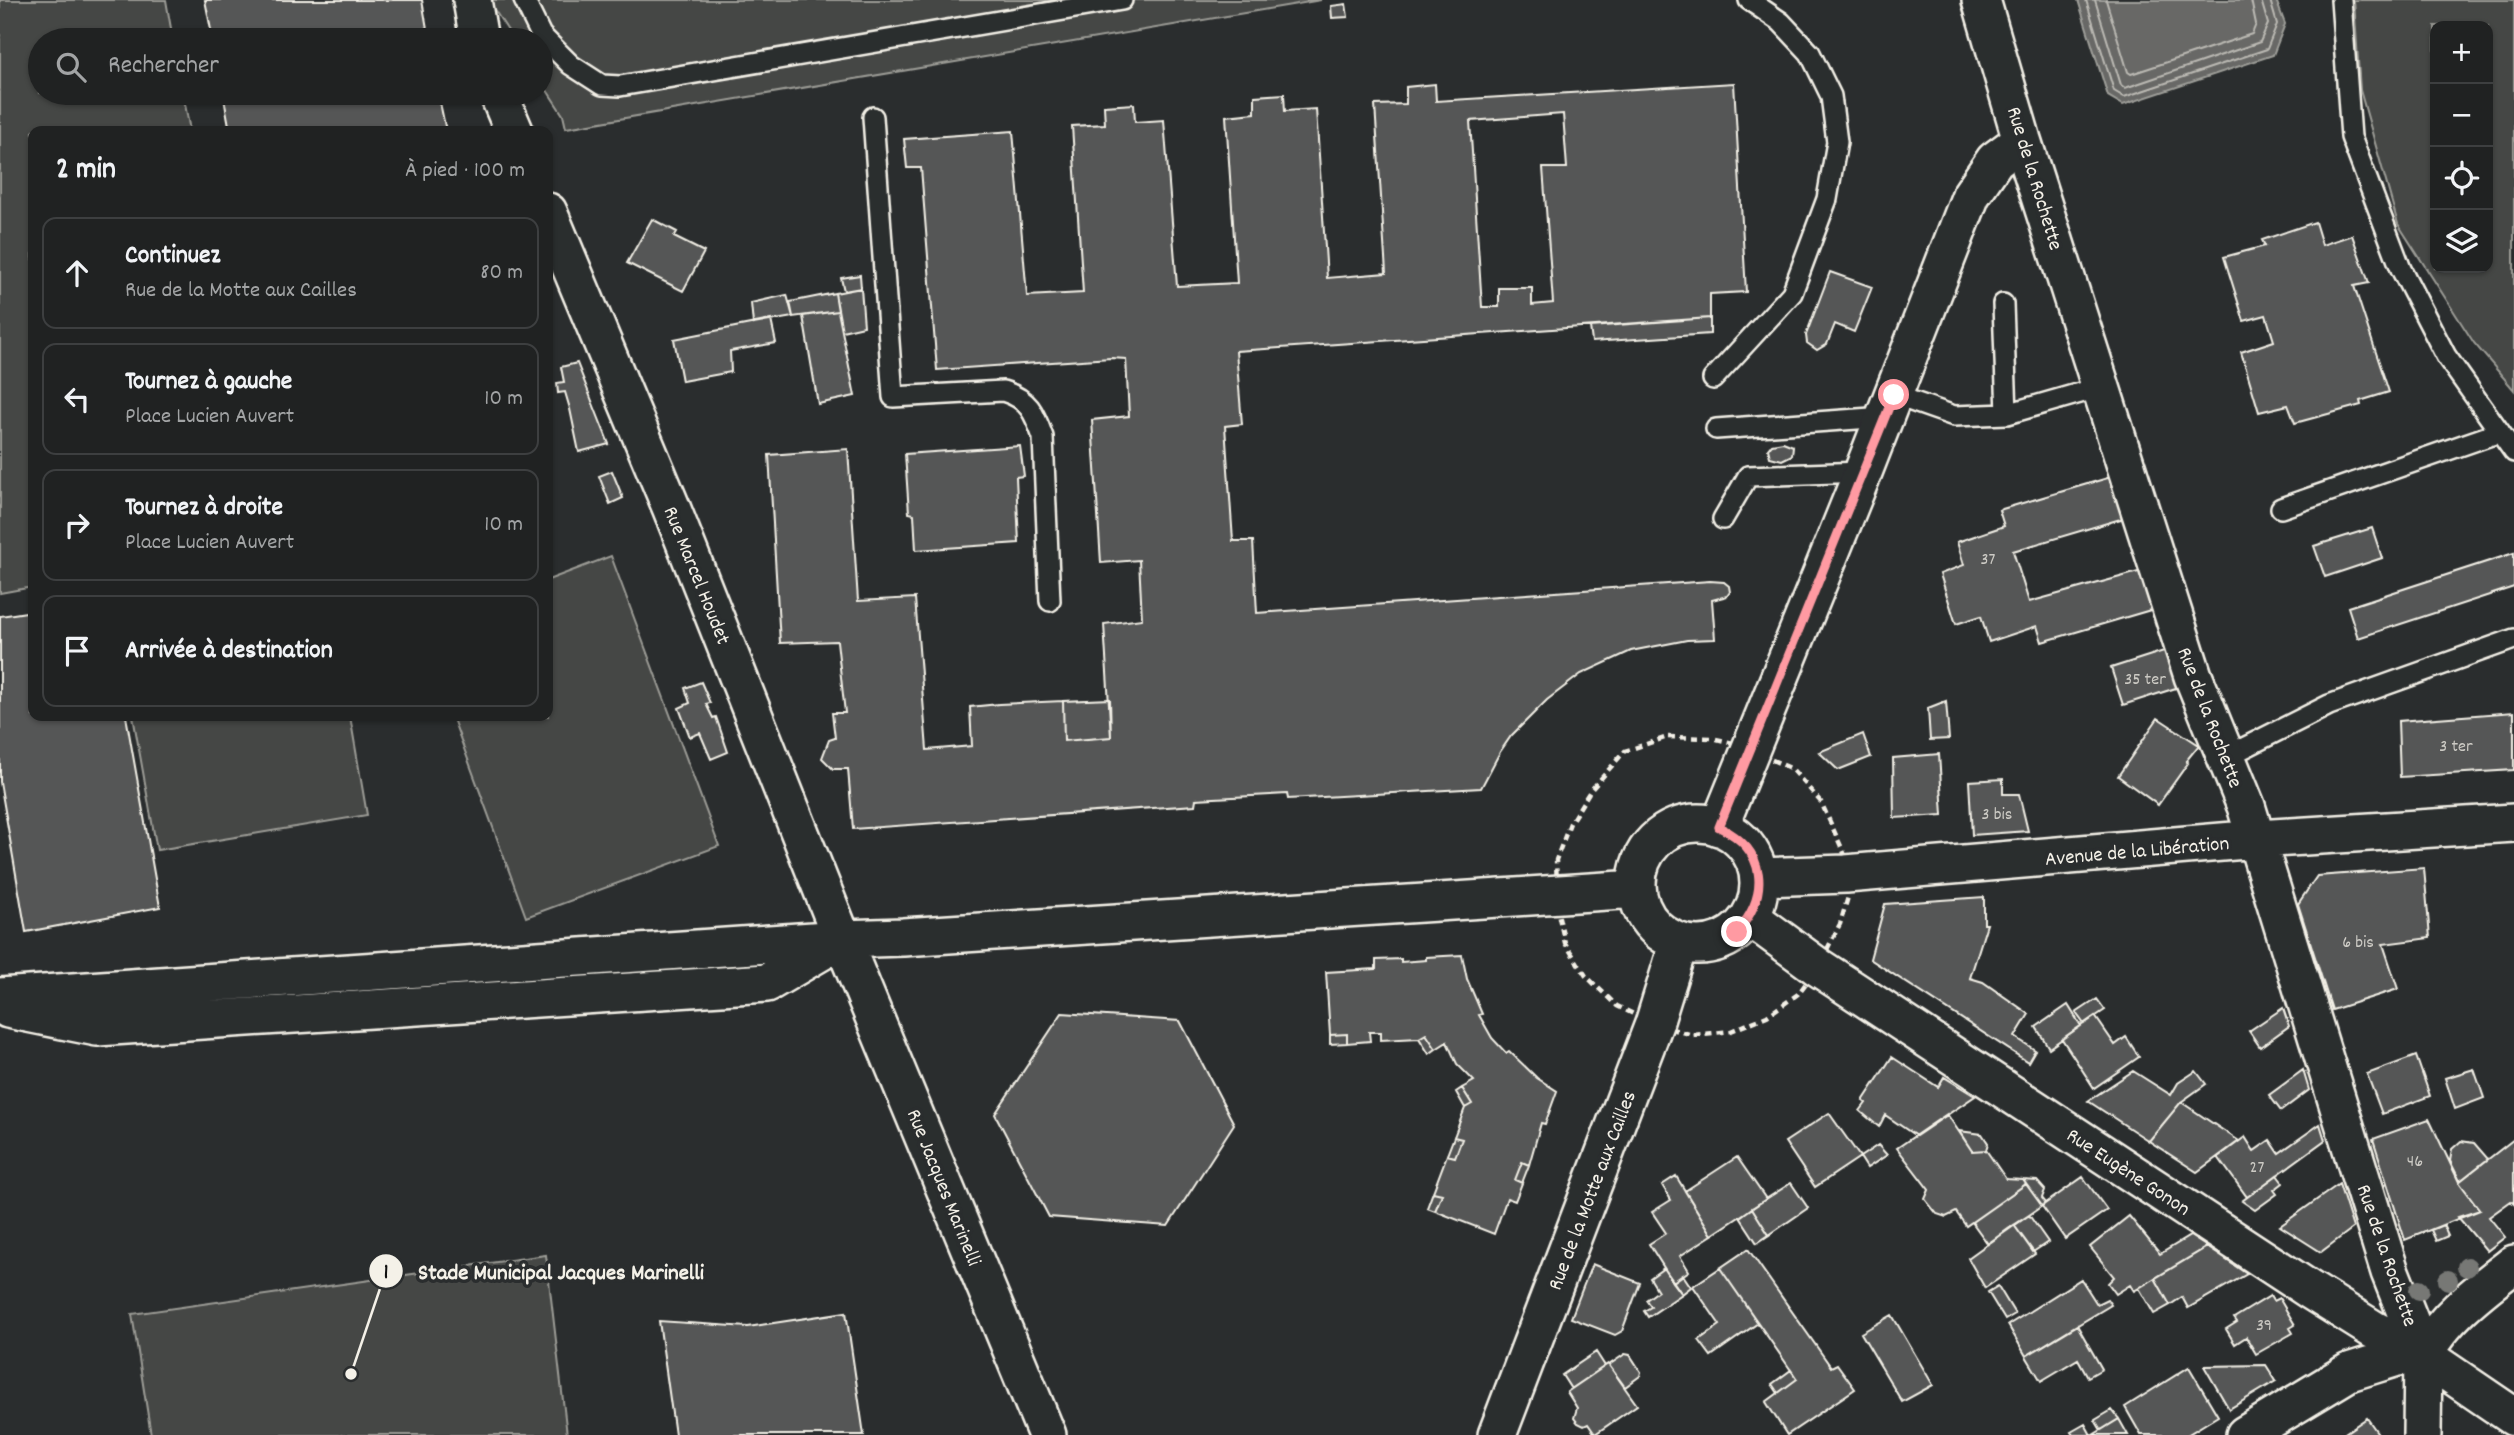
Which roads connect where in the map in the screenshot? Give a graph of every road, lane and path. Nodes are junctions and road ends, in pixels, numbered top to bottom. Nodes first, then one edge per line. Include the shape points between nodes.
1 (472, 0) edge
2 (524, 0) edge
3 (1122, 0) edge
4 (1749, 0) edge
5 (1981, 0) edge
6 (2341, 0) edge
7 (477, 28) edge
8 (538, 28) edge
9 (553, 47) edge
10 (503, 105) edge
11 (873, 117) dead end
12 (512, 126) edge
13 (2022, 139) junction
14 (553, 224) edge
15 (2003, 304) dead end
16 (1713, 379) dead end
17 (2101, 387) junction
18 (1889, 406) junction
19 (2007, 414) junction
20 (1716, 429) dead end
21 (2500, 432) junction
22 (2514, 452) edge
23 (1863, 472) junction
24 (2281, 508) dead end
25 (1723, 519) dead end
26 (1050, 601) dead end
27 (2514, 639) edge
28 (1751, 750) junction
29 (2226, 757) junction
30 (2514, 823) edge
31 (1719, 827) junction
32 (2257, 839) junction
33 (1846, 874) junction
34 (1759, 877) junction
35 (1637, 889) junction
36 (1556, 894) junction
37 (1750, 917) junction
38 (842, 939) junction
39 (1679, 943) junction
40 (1818, 967) junction
41 (0, 997) edge
42 (0, 1008) edge
43 (1654, 1024) junction
44 (2514, 1264) edge
45 (2423, 1355) junction
46 (2514, 1417) edge
47 (1047, 1435) edge
48 (1497, 1435) edge
49 (2245, 1435) edge
50 (2422, 1435) edge

1 - 7 street
2 - 8 lane
3 - 9 lane via 620,86 602,85
4 - 16 lane via 1781,22 1810,53 1831,96 1838,142 1827,199 1792,293
5 - 13 street, Rue de la Rochette
6 - 21 lane via 2351,137 2401,270 2446,356
10 - 12 street
11 - 26 lane via 893,397 1003,391 1028,405 1043,437
13 - 17 street, Rue de la Rochette
13 - 18 street via 1995,160 1971,195
14 - 38 street, Rue Marcel Houdet
15 - 19 lane
17 - 19 lane
17 - 29 street, Rue de la Rochette via 2193,676
18 - 19 lane via 1954,416
18 - 20 lane
18 - 23 street
21 - 22 lane
21 - 24 lane
23 - 25 lane via 1748,476
23 - 28 street
27 - 29 lane via 2329,705
28 - 31 street
28 - 33 path via 1792,769 1821,802 1844,853
28 - 36 path via 1712,738 1668,737 1625,751 1590,791 1570,823 1556,860
29 - 32 street, Rue de la Rochette
30 - 32 street, Avenue de la Libération
31 - 34 street via 1746,846
31 - 35 street via 1679,825 1661,836 1647,850
32 - 33 street, Avenue de la Libération
32 - 45 street, Rue de la Rochette via 2390,1272
33 - 34 street, Avenue de la Libération
33 - 40 path via 1848,897 1840,925
34 - 37 street via 1758,898
35 - 36 street
35 - 39 street via 1650,922
36 - 38 street
36 - 43 path via 1565,943 1586,976 1617,1006
37 - 39 street via 1737,932 1719,942
37 - 40 street, Rue Eugène Gonon
38 - 41 street
38 - 42 street via 767,983 97,1027
38 - 47 street, Rue Jacques Marinelli
39 - 43 street, Rue de la Motte aux Cailles
40 - 43 path via 1798,994 1767,1016 1731,1031 1693,1035
40 - 45 street, Rue Eugène Gonon via 2310,1290
43 - 48 street, Rue de la Motte aux Cailles
44 - 45 street via 2455,1311
45 - 46 street, Rue Eugène Gonon
45 - 49 street via 2397,1357 2348,1372
45 - 50 street, Rue de la Rochette

